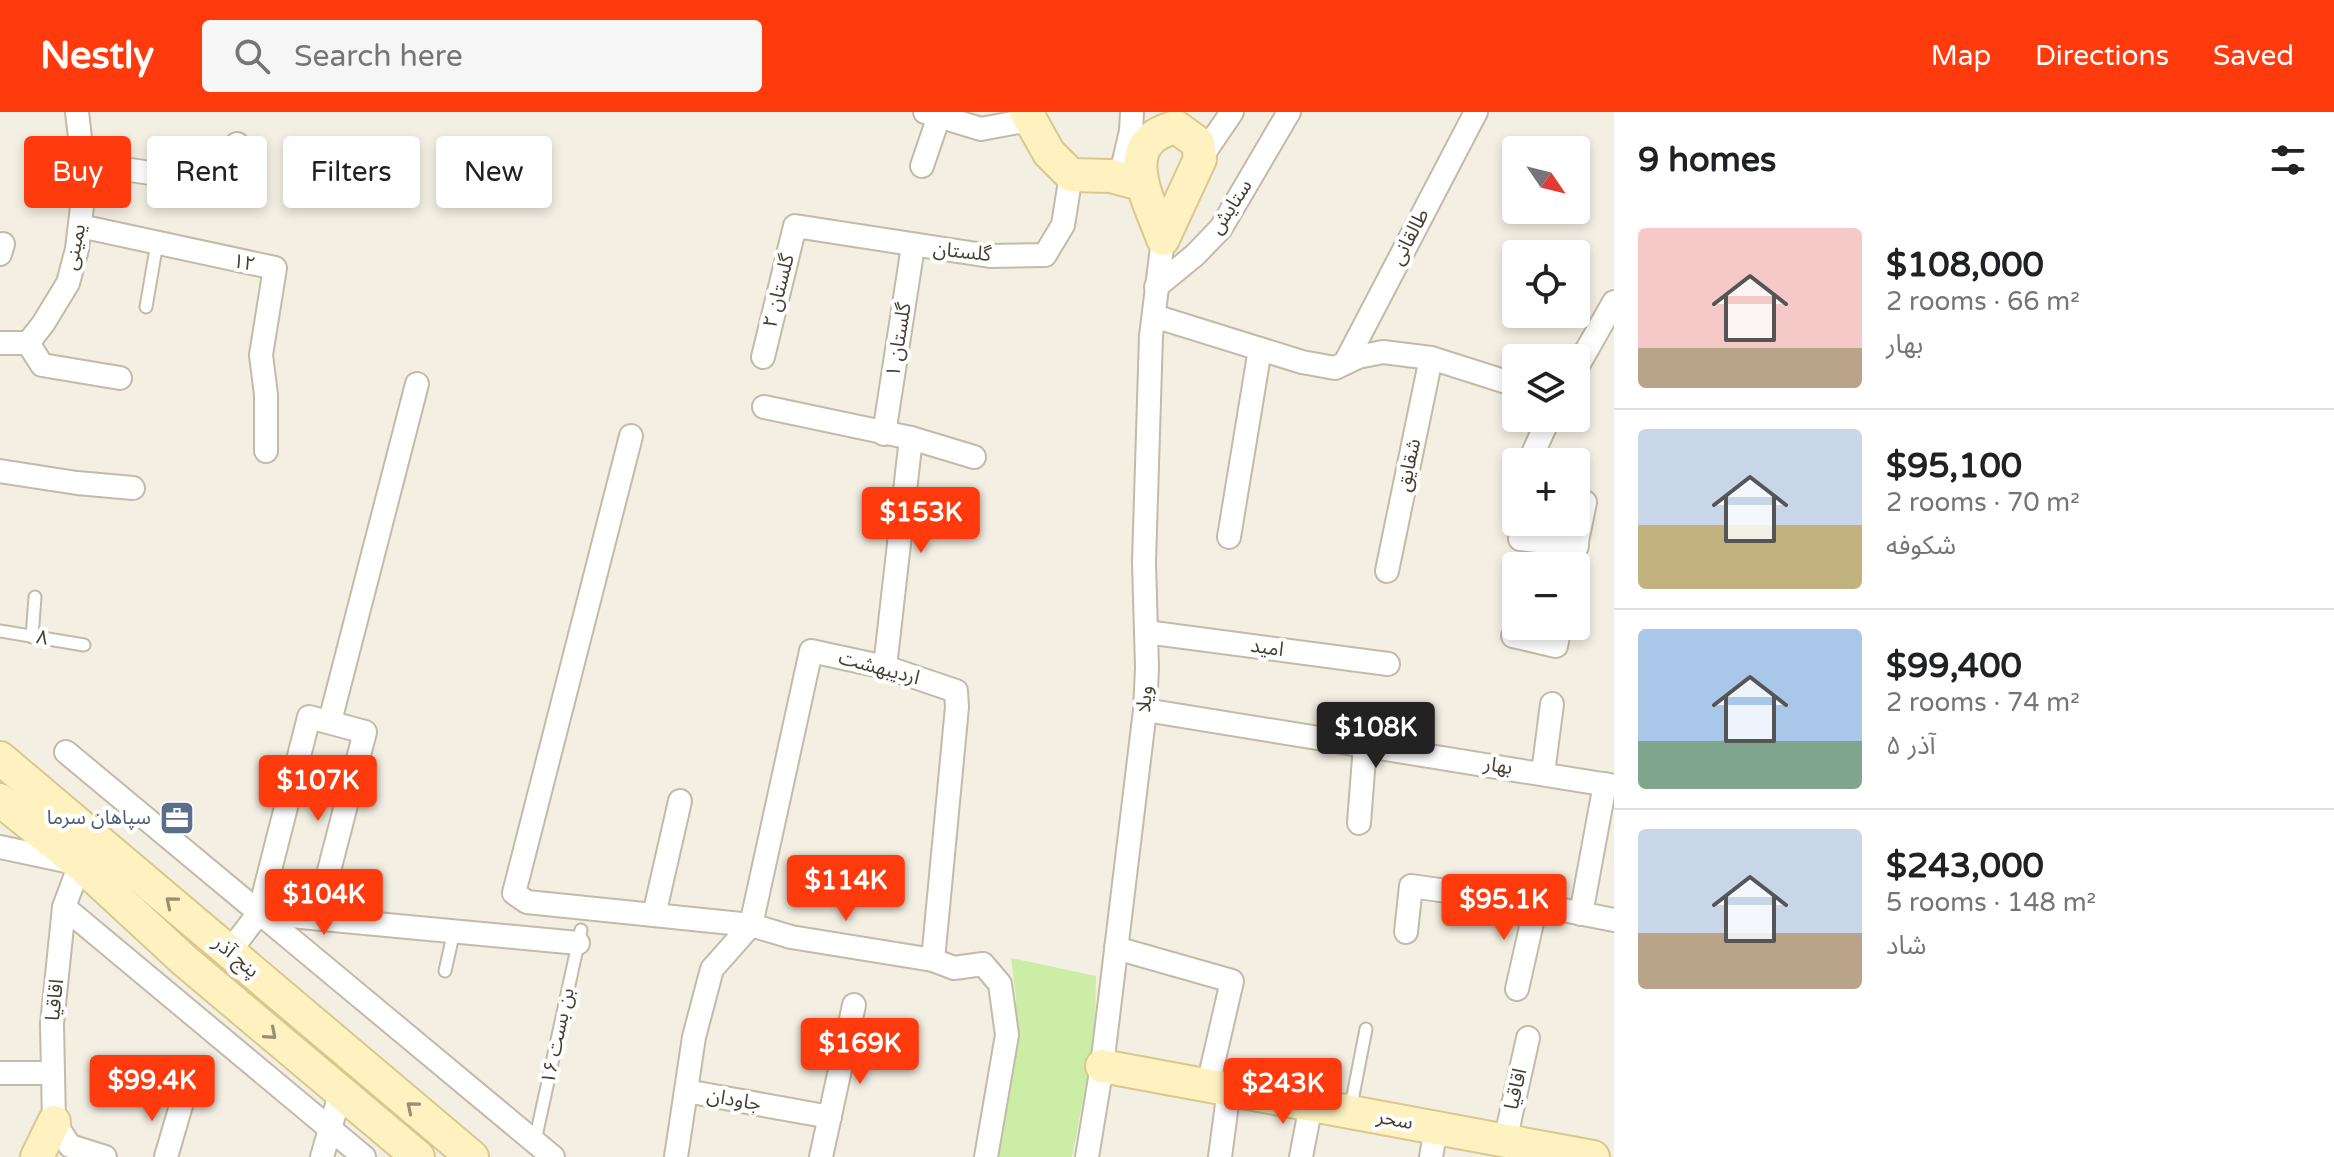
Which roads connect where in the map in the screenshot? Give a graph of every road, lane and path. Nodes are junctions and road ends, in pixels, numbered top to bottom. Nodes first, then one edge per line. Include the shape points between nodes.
1 (77, 112) edge
2 (1132, 112) edge
3 (1232, 112) edge
4 (1289, 112) edge
5 (1476, 112) edge
6 (932, 114) edge
7 (1028, 116) edge
8 (80, 136) edge
9 (1200, 159) junction
10 (922, 166) dead end
11 (1071, 175) junction
12 (1130, 181) junction
13 (82, 208) edge
14 (80, 226) junction
15 (795, 226) joint
16 (1163, 239) junction
17 (157, 243) junction
18 (913, 246) junction
19 (1156, 287) junction
20 (1614, 302) edge
21 (146, 307) dead end
22 (1154, 316) junction
23 (0, 343) edge
24 (28, 343) junction
25 (1590, 344) edge
26 (1260, 349) junction
27 (763, 357) dead end
28 (1431, 358) junction
29 (1345, 363) junction
30 (120, 378) dead end
31 (1502, 381) edge
32 (417, 384) dead end
33 (764, 407) dead end
34 (884, 434) junction
35 (631, 436) dead end
36 (911, 438) junction
37 (266, 451) dead end
38 (974, 457) dead end
39 (0, 471) edge
40 (133, 488) dead end
41 (1229, 537) dead end
42 (1520, 539) dead end
43 (1561, 552) edge
44 (1387, 571) dead end
45 (35, 597) dead end
46 (0, 631) edge
47 (1146, 632) junction
48 (32, 637) junction
49 (1530, 640) edge
50 (1557, 640) edge
51 (84, 645) dead end
52 (1388, 664) dead end
53 (885, 667) junction
54 (1552, 704) dead end
55 (1145, 710) junction
56 (330, 721) junction
57 (1365, 745) junction
58 (66, 752) dead end
59 (0, 758) edge
60 (1543, 773) junction
61 (1610, 785) edge
62 (0, 800) edge
63 (680, 801) dead end
64 (1359, 823) dead end
65 (0, 847) edge
66 (80, 864) junction
67 (1536, 905) junction
68 (64, 907) junction
69 (259, 913) junction
70 (1581, 914) junction
71 (654, 915) junction
72 (317, 917) junction
73 (1614, 920) edge
74 (751, 925) junction
75 (454, 930) junction
76 (1406, 932) dead end
77 (579, 936) joint
78 (218, 942) junction
79 (1116, 948) junction
80 (933, 960) junction
81 (185, 961) junction
82 (445, 971) dead end
83 (264, 981) junction
84 (1517, 989) dead end
85 (854, 1005) dead end
86 (239, 1007) junction
87 (1366, 1029) dead end
88 (1528, 1038) dead end
89 (1102, 1066) junction
90 (0, 1073) edge
91 (51, 1073) junction
92 (1218, 1087) junction
93 (686, 1091) junction
94 (340, 1094) junction
95 (182, 1102) dead end
96 (1311, 1105) junction
97 (1350, 1112) junction
98 (830, 1117) junction
99 (54, 1122) junction
100 (330, 1130) junction
101 (1505, 1141) junction
102 (535, 1142) junction
103 (1433, 1142) edge
104 (1554, 1153) edge
105 (37, 1157) edge
106 (105, 1157) edge
107 (166, 1157) edge
108 (322, 1157) edge
109 (364, 1157) edge
110 (418, 1157) edge
111 (472, 1157) edge
112 (553, 1157) edge
113 (676, 1157) edge
114 (821, 1157) edge
115 (986, 1157) edge
116 (1087, 1157) edge
117 (1220, 1157) edge
118 (1301, 1157) edge
119 (1593, 1157) edge

1 - 8 street, یمینی
2 - 12 street
3 - 9 street
4 - 19 street, ستایش via 1221,228
5 - 29 street, طالقانی
6 - 7 street via 981,129
6 - 10 street
7 - 11 main road via 1049,153
9 - 12 main road via 1198,143 1190,135 1176,127 1159,131
9 - 16 main road
11 - 12 main road
11 - 18 street, گلستان via 1063,225 1045,255 990,256
12 - 16 main road
13 - 14 street, یمینی
14 - 17 street, ۱۲
14 - 24 street, یمینی via 68,283
15 - 18 street, گلستان
15 - 27 street, گلستان ۲
16 - 19 street, ویلا
17 - 21 lane
17 - 37 street, ۱۲ via 275,268 261,355
18 - 34 street, گلستان ۱
19 - 22 street, ویلا
20 - 25 street
22 - 26 street
22 - 47 street, ویلا
23 - 24 street
24 - 30 street via 42,365
26 - 29 street via 1335,368
26 - 41 street
28 - 29 street via 1383,352
28 - 31 street
28 - 44 street, شقایق
32 - 56 street
33 - 34 street
34 - 36 street
35 - 71 street via 514,893 527,902
36 - 38 street
36 - 53 street
39 - 40 street
42 - 43 street
45 - 48 lane
46 - 48 lane, ۸
47 - 52 street, امید
47 - 55 street, ویلا
48 - 51 lane, ۸
49 - 50 street via 1556,646
53 - 74 street, اردیبهشت via 811,651
53 - 80 street, اردیبهشت via 956,691
54 - 60 street
55 - 57 street, بهار
55 - 79 street, ویلا
56 - 69 street via 309,717
56 - 72 street via 365,732
57 - 60 street, بهار
57 - 64 street
58 - 69 street
78 -> 59 main road, پنج آذر
60 - 61 street, بهار
61 - 70 street
62 - 66 main road, پنج آذر
63 - 71 street
65 - 66 street
66 - 68 street, اقاقیا
66 - 81 main road, پنج آذر
67 - 70 street
67 - 76 street via 1411,886
67 - 84 street
68 - 91 street, اقاقیا
68 - 100 street
69 - 72 street
69 - 78 street
69 - 102 street
70 - 73 street
71 - 74 street
72 - 75 street
74 - 80 street via 791,937
74 - 93 street, اردیبهشت via 712,969
75 - 77 street
75 - 82 lane
77 - 102 lane, بن بست ۱۶
78 - 81 main road
78 - 83 main road, پنج آذر
79 - 89 street, ویلا
79 - 92 street via 1232,981
80 - 115 street via 954,968 983,964 1000,984 1007,1035
81 - 86 main road, پنج آذر
83 - 86 main road
111 -> 83 main road, پنج آذر
85 - 98 street
86 -> 94 main road, پنج آذر
87 - 97 lane
88 - 101 street, اقاقیا
89 - 92 main road, سحر
89 - 116 street, ویلا
90 - 91 street
91 - 99 street, اقاقیا
92 - 96 main road, سحر
92 - 117 street
93 - 98 street, جاودان
93 - 113 street, اردیبهشت
94 - 100 street
94 - 110 main road, پنج آذر
95 - 107 street
96 - 97 main road, سحر
96 - 118 street
97 - 103 main road, سحر
98 - 114 street
99 - 105 main road
99 - 106 street via 70,1146
100 - 108 street
100 - 109 street
101 - 103 main road, سحر
101 - 104 main road, سحر
102 - 112 street
104 - 119 main road, سحر

